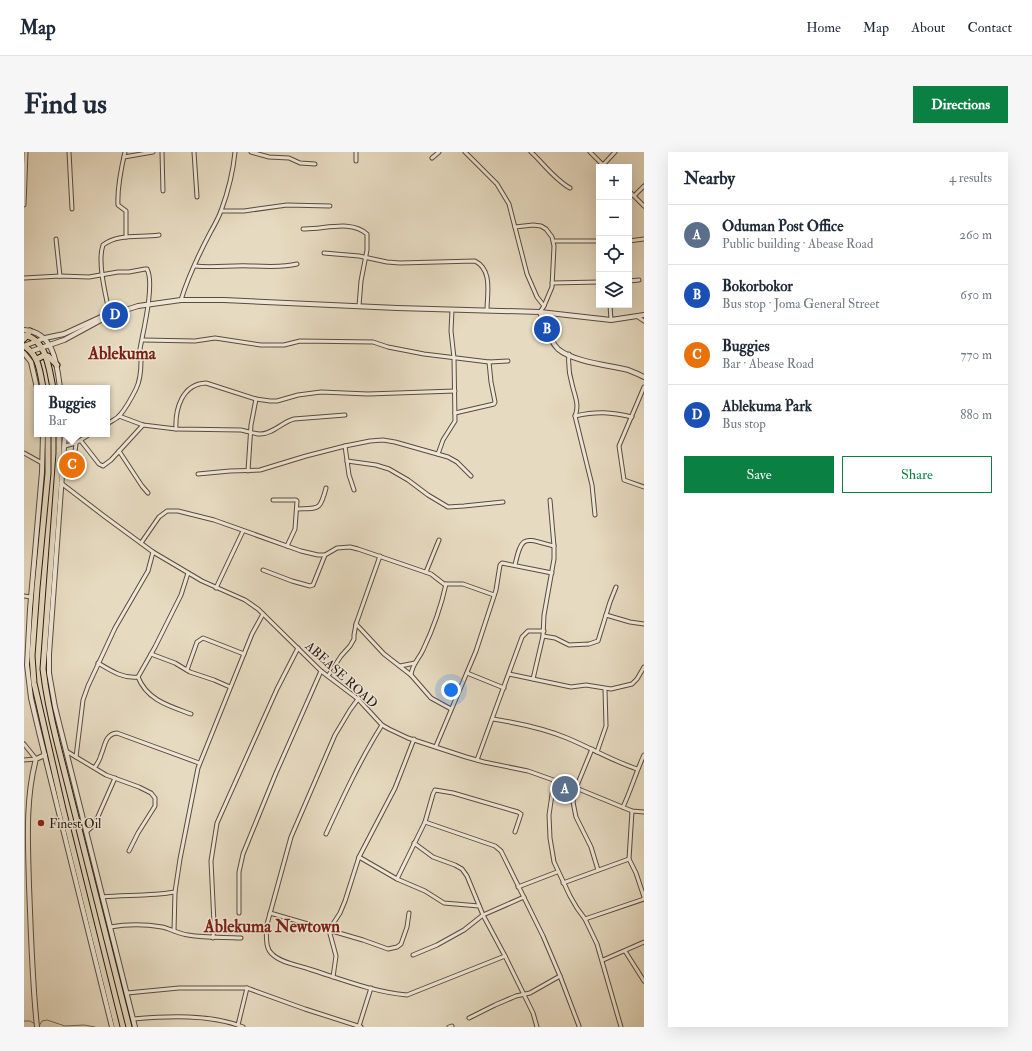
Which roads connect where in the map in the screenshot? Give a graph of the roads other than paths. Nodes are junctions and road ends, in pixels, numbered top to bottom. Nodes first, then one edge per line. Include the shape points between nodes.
1 (26, 152) edge
2 (69, 152) edge
3 (125, 152) edge
4 (153, 152) edge
5 (162, 152) edge
6 (194, 152) edge
7 (235, 152) edge
8 (251, 152) edge
9 (356, 152) edge
10 (439, 152) edge
11 (465, 152) edge
12 (531, 152) edge
13 (590, 152) edge
14 (615, 152) edge
15 (124, 158) junction
16 (432, 158) dead end
17 (356, 161) dead end
18 (315, 164) dead end
19 (602, 164) edge
20 (606, 164) edge
21 (644, 186) edge
22 (570, 188) dead end
23 (163, 191) dead end
24 (634, 196) joint
25 (197, 197) dead end
26 (24, 205) edge
27 (330, 206) dead end
28 (644, 206) edge
29 (72, 209) dead end
30 (221, 211) junction
31 (515, 227) junction
32 (303, 229) dead end
33 (159, 235) dead end
34 (126, 237) junction
35 (56, 239) dead end
36 (644, 239) edge
37 (554, 241) junction
38 (596, 241) edge
39 (632, 241) edge
40 (324, 253) dead end
41 (365, 258) junction
42 (297, 264) dead end
43 (195, 266) junction
44 (103, 275) junction
45 (60, 276) junction
46 (24, 278) edge
47 (639, 280) dead end
48 (632, 281) edge
49 (596, 282) edge
50 (552, 283) junction
51 (181, 300) junction
52 (148, 304) junction
53 (359, 306) junction
54 (544, 306) junction
55 (610, 308) edge
56 (452, 310) junction
57 (487, 310) junction
58 (540, 312) junction
59 (108, 316) junction
60 (644, 316) edge
61 (638, 317) junction
62 (611, 320) junction
63 (644, 321) edge
64 (26, 334) edge
65 (45, 338) junction
66 (143, 340) junction
67 (37, 341) junction
68 (50, 345) junction
69 (24, 346) edge
70 (42, 348) junction
71 (32, 351) junction
72 (24, 353) edge
73 (569, 354) junction
74 (46, 356) junction
75 (454, 358) junction
76 (37, 359) junction
77 (508, 361) dead end
78 (489, 362) junction
79 (57, 366) junction
80 (644, 377) edge
81 (36, 385) edge
82 (42, 385) edge
83 (52, 385) edge
84 (60, 385) edge
85 (644, 387) edge
86 (455, 391) junction
87 (256, 399) junction
88 (455, 413) junction
89 (345, 415) dead end
90 (119, 416) junction
91 (575, 416) junction
92 (632, 417) junction
93 (110, 422) edge
94 (143, 425) junction
95 (176, 429) junction
96 (251, 431) junction
97 (43, 437) edge
98 (48, 437) edge
99 (59, 437) edge
100 (65, 437) edge
101 (86, 437) edge
102 (81, 441) junction
103 (76, 443) junction
104 (65, 446) junction
105 (345, 446) junction
106 (119, 451) junction
107 (24, 453) edge
108 (438, 454) junction
109 (347, 462) junction
110 (42, 463) junction
111 (63, 464) junction
112 (248, 471) junction
113 (198, 474) dead end
114 (471, 476) dead end
115 (61, 483) junction
116 (644, 487) edge
117 (326, 488) dead end
118 (354, 490) dead end
119 (148, 493) dead end
120 (273, 500) dead end
121 (550, 500) dead end
122 (503, 502) dead end
123 (297, 509) junction
124 (596, 515) dead end
125 (243, 531) junction
126 (439, 540) dead end
127 (141, 543) junction
128 (287, 546) junction
129 (554, 546) junction
130 (153, 552) junction
131 (325, 555) junction
132 (380, 556) junction
133 (515, 565) junction
134 (263, 570) dead end
135 (426, 572) junction
136 (188, 573) junction
137 (552, 573) junction
138 (446, 584) junction
139 (616, 587) dead end
140 (216, 588) junction
141 (494, 595) junction
142 (24, 596) edge
143 (31, 597) junction
144 (264, 614) junction
145 (606, 616) junction
146 (356, 624) junction
147 (644, 624) edge
148 (544, 631) junction
149 (31, 636) junction
150 (543, 636) junction
151 (298, 648) junction
152 (151, 654) junction
153 (244, 654) junction
154 (415, 662) junction
155 (98, 663) junction
156 (400, 666) junction
157 (644, 667) edge
158 (26, 669) edge
159 (187, 670) junction
160 (321, 671) junction
161 (467, 673) junction
162 (509, 674) junction
163 (411, 675) junction
164 (328, 676) junction
165 (138, 677) junction
166 (533, 679) junction
167 (230, 687) junction
168 (504, 688) junction
169 (605, 688) junction
170 (358, 699) junction
171 (451, 709) junction
172 (191, 714) dead end
173 (493, 719) junction
174 (382, 726) junction
175 (414, 740) junction
176 (24, 744) edge
177 (436, 746) junction
178 (592, 749) junction
179 (66, 751) junction
180 (597, 752) junction
181 (45, 755) junction
182 (644, 755) edge
183 (76, 757) junction
184 (36, 759) junction
185 (24, 760) edge
186 (477, 760) junction
187 (199, 763) junction
188 (70, 767) junction
189 (95, 767) junction
190 (64, 769) junction
191 (637, 769) junction
192 (115, 778) junction
193 (554, 781) junction
194 (576, 788) junction
195 (73, 807) junction
196 (623, 807) junction
197 (63, 809) junction
198 (632, 811) junction
199 (644, 812) edge
200 (26, 818) edge
201 (425, 822) junction
202 (86, 832) junction
203 (515, 832) dead end
204 (326, 834) dead end
205 (414, 843) junction
206 (129, 851) dead end
207 (359, 856) junction
208 (629, 859) junction
209 (598, 870) junction
210 (557, 872) junction
211 (398, 879) junction
212 (563, 882) junction
213 (518, 887) junction
214 (175, 892) junction
215 (102, 897) junction
216 (524, 897) junction
217 (644, 898) edge
218 (479, 906) junction
219 (239, 913) dead end
220 (270, 913) junction
221 (409, 913) dead end
222 (483, 915) junction
223 (102, 919) junction
224 (585, 919) junction
225 (92, 921) junction
226 (110, 927) junction
227 (329, 930) junction
228 (174, 931) junction
229 (213, 938) junction
230 (241, 938) dead end
231 (644, 942) edge
232 (625, 951) junction
233 (413, 955) dead end
234 (505, 956) junction
235 (602, 960) junction
236 (560, 976) junction
237 (333, 977) junction
238 (644, 981) edge
239 (247, 988) junction
240 (371, 988) junction
241 (127, 993) junction
242 (524, 995) junction
243 (469, 1018) dead end
244 (133, 1019) junction
245 (232, 1025) edge
246 (238, 1025) junction
247 (579, 1026) dead end
248 (37, 1027) edge
249 (112, 1027) edge
250 (117, 1027) edge
251 (129, 1027) edge
252 (135, 1027) edge
253 (243, 1027) edge
254 (360, 1027) edge
255 (537, 1027) edge
256 (620, 1027) edge

1 - 26 street
2 - 29 street
3 - 15 street
4 - 15 street
5 - 23 street
6 - 25 street
7 - 30 street via 232,175
8 - 18 street
9 - 17 street
10 - 16 street
11 - 31 street via 502,192 509,204
12 - 22 street
13 - 19 street
14 - 20 street
15 - 34 street via 119,181 118,205 126,211
21 - 24 street
24 - 28 street
27 - 30 street via 287,205 244,211
30 - 43 street
31 - 37 street via 541,226 550,232
31 - 54 street via 527,274
32 - 41 street via 337,226 358,228 367,234
33 - 34 street
34 - 44 street via 107,241 103,245
35 - 45 street
36 - 39 street
37 - 38 street
37 - 50 street
40 - 41 street
41 - 53 street
41 - 57 street via 400,263 475,261 481,264 488,276
42 - 43 street via 279,267
43 - 51 street
44 - 45 street via 89,278
44 - 52 street via 147,269 150,281
44 - 59 street
45 - 46 street
47 - 48 street
49 - 50 street
50 - 54 street
51 - 52 street
51 - 53 street
52 - 59 street
52 - 66 street
53 - 56 street
54 - 58 street
55 - 62 street
56 - 57 street
56 - 75 street
57 - 58 street
58 - 62 street
58 - 73 street via 554,343
59 - 65 street via 64,334
59 - 68 street
60 - 61 street
61 - 62 street
61 - 63 street
64 - 65 street via 37,333
64 - 67 main road
65 - 67 street
65 - 68 street
66 - 75 street via 195,341 215,338 284,345 300,341 373,342 412,352
66 - 90 street via 140,350 141,369 136,388
67 - 69 street
67 - 70 main road
68 - 70 street
68 - 79 street
69 - 71 main road
70 - 71 street
70 - 74 main road
71 - 76 main road
72 - 81 street via 31,362
73 - 80 street
73 - 91 street via 569,369 577,412
74 - 76 main road
74 - 79 main road
74 - 83 main road
75 - 78 street
75 - 86 street
76 - 82 main road
77 - 78 street
78 - 88 street via 494,404
79 - 84 street
85 - 92 street
86 - 87 street via 368,394 321,392 277,401
86 - 88 street
87 - 95 street via 206,384 196,385 184,393
87 - 96 street
88 - 108 street via 454,425 443,440
89 - 96 street via 291,420 265,434
90 - 93 street
90 - 94 street
91 - 92 street via 598,412
91 - 124 street via 592,485
92 - 116 street via 619,446 622,477
94 - 95 street
94 - 106 street
95 - 96 street
96 - 112 street
97 - 110 street
98 - 149 main road via 48,473
99 - 190 main road via 43,669
100 - 104 street
101 - 102 street
102 - 103 street
102 - 106 street via 100,466 106,464
103 - 104 street
103 - 111 street via 75,456
104 - 111 street
105 - 108 street via 383,440
105 - 109 street
105 - 112 street via 266,469
106 - 119 street
107 - 110 street
108 - 114 street via 455,460
109 - 118 street
109 - 122 street via 389,469 448,507
110 - 143 street
111 - 115 street
112 - 113 street
115 - 127 street, ABEASE ROAD
115 - 179 street via 49,673 54,706
117 - 123 street via 318,507
120 - 123 street via 296,500
121 - 129 street
123 - 128 street via 294,531
125 - 127 street via 214,520 172,510 162,513
125 - 128 street
125 - 140 street
126 - 135 street
127 - 130 street, ABEASE ROAD
128 - 131 street
129 - 133 street via 523,542
129 - 137 street
130 - 136 street, ABEASE ROAD
130 - 155 street via 148,571
131 - 132 street via 337,548 348,547
131 - 134 street via 313,585 310,586
132 - 135 street
132 - 146 street
133 - 137 street
133 - 141 street via 502,562
135 - 138 street
136 - 140 street, ABEASE ROAD
136 - 152 street via 182,595
137 - 148 street via 544,614
138 - 141 street via 463,584
138 - 154 street via 425,644
139 - 145 street
140 - 144 street, ABEASE ROAD via 245,600
141 - 161 street
142 - 143 street
143 - 149 street
144 - 151 street, ABEASE ROAD
144 - 153 street
145 - 147 street
145 - 150 street via 600,638 594,643 569,645
146 - 156 street via 384,654
146 - 164 street via 354,639
148 - 150 street
148 - 162 street via 525,633
149 - 158 street
149 - 197 main road via 34,683
150 - 166 street
151 - 160 street, ABEASE ROAD
151 - 229 street via 217,823 212,861
152 - 159 street
152 - 165 street
153 - 159 street via 203,638 197,642
153 - 167 street
154 - 156 street
154 - 163 street
155 - 165 street via 124,676
155 - 183 street via 83,700
156 - 163 street
157 - 169 street via 632,684
158 - 181 street
159 - 167 street
160 - 164 street, ABEASE ROAD
160 - 219 street via 243,854 239,872
161 - 168 street
161 - 171 street
162 - 166 street
162 - 168 street
163 - 171 street via 431,698
164 - 170 street, ABEASE ROAD
165 - 172 street via 144,689 155,699
166 - 169 street via 571,687 586,685
167 - 187 street
168 - 173 street
169 - 180 street via 606,726
170 - 174 street, ABEASE ROAD
170 - 220 street via 335,735 291,837
171 - 177 street
173 - 178 street via 540,728
173 - 186 street
174 - 175 street, ABEASE ROAD
174 - 204 street via 348,785
175 - 177 street, ABEASE ROAD
175 - 207 street via 395,788
176 - 184 street
177 - 186 street, ABEASE ROAD
178 - 180 street
178 - 194 street
179 - 183 street
179 - 188 street
180 - 191 street
181 - 184 street
181 - 249 street
182 - 191 street
183 - 189 street
184 - 185 street
184 - 200 street
186 - 193 street, ABEASE ROAD via 519,769
187 - 189 street via 117,733 107,738
187 - 214 street
188 - 190 main road
188 - 202 street
189 - 192 street
190 - 195 main road
191 - 196 street
192 - 202 street via 94,825
192 - 206 street via 140,787 155,798 155,806
193 - 194 street, ABEASE ROAD
193 - 210 street via 549,822 552,857
194 - 196 street, ABEASE ROAD
194 - 209 street via 573,798 574,810 591,846
195 - 197 main road
195 - 223 main road
196 - 198 street, ABEASE ROAD
197 - 225 main road
198 - 199 street, ABEASE ROAD
198 - 208 street
200 - 248 street
201 - 203 street via 435,790 441,790 518,812 521,818
201 - 205 street
201 - 213 street via 499,848
202 - 215 street
205 - 211 street
205 - 218 street via 433,857 462,869
207 - 211 street
207 - 227 street via 345,901
208 - 209 street
208 - 217 street
209 - 212 street
210 - 212 street
210 - 213 street
211 - 218 street via 444,903
212 - 224 street
213 - 216 street
214 - 215 street
214 - 228 street
215 - 226 street
216 - 222 street
216 - 236 street
217 - 224 street
218 - 222 street
220 - 227 street
220 - 237 street via 266,928 267,943 272,955
221 - 227 street via 400,944 393,949
222 - 233 street via 464,930
222 - 234 street
223 - 225 main road
223 - 251 main road
224 - 235 street via 596,940
225 - 250 main road
226 - 228 street via 143,925
226 - 241 street
227 - 237 street via 336,956
228 - 229 street
229 - 230 street
231 - 232 street
232 - 235 street
232 - 238 street
234 - 240 street via 407,995
234 - 242 street
235 - 256 street
236 - 242 street
236 - 247 street
237 - 240 street
239 - 241 street via 179,988
239 - 246 street
239 - 254 street
240 - 254 street
241 - 244 street
242 - 243 street via 516,996
242 - 255 street
244 - 245 street via 197,1018
244 - 252 street
245 - 246 street
246 - 253 street

